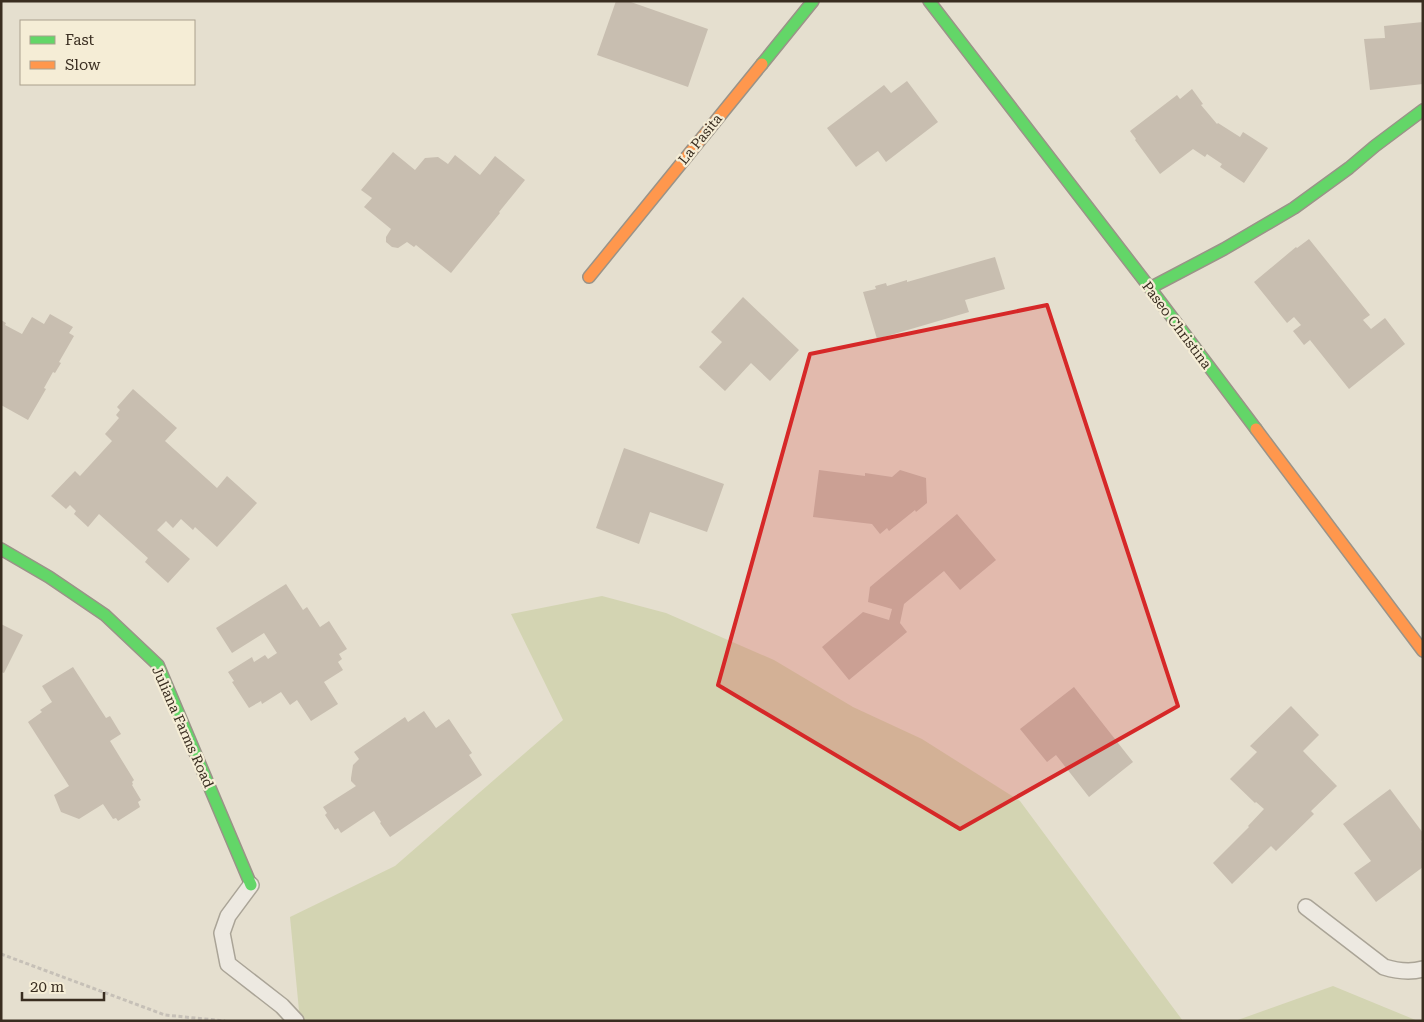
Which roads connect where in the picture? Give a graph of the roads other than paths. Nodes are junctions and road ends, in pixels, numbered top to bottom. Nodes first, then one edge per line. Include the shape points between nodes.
1 (813, 1) edge
2 (929, 1) edge
3 (1423, 110) edge
4 (589, 278) dead end
5 (1150, 288) junction
6 (1, 549) edge
7 (1423, 651) edge
8 (251, 885) joint
9 (1306, 906) dead end
10 (1423, 969) edge
11 (296, 1021) edge

1 - 4 street, La Pasita
2 - 5 street, Paseo Christina
3 - 5 street via 1294,208
5 - 7 street, Paseo Christina
6 - 8 street, Juliana Farms Road via 105,615 158,665
8 - 11 lane via 228,916 222,933 228,964 282,1006
9 - 10 lane via 1384,967 1398,972

